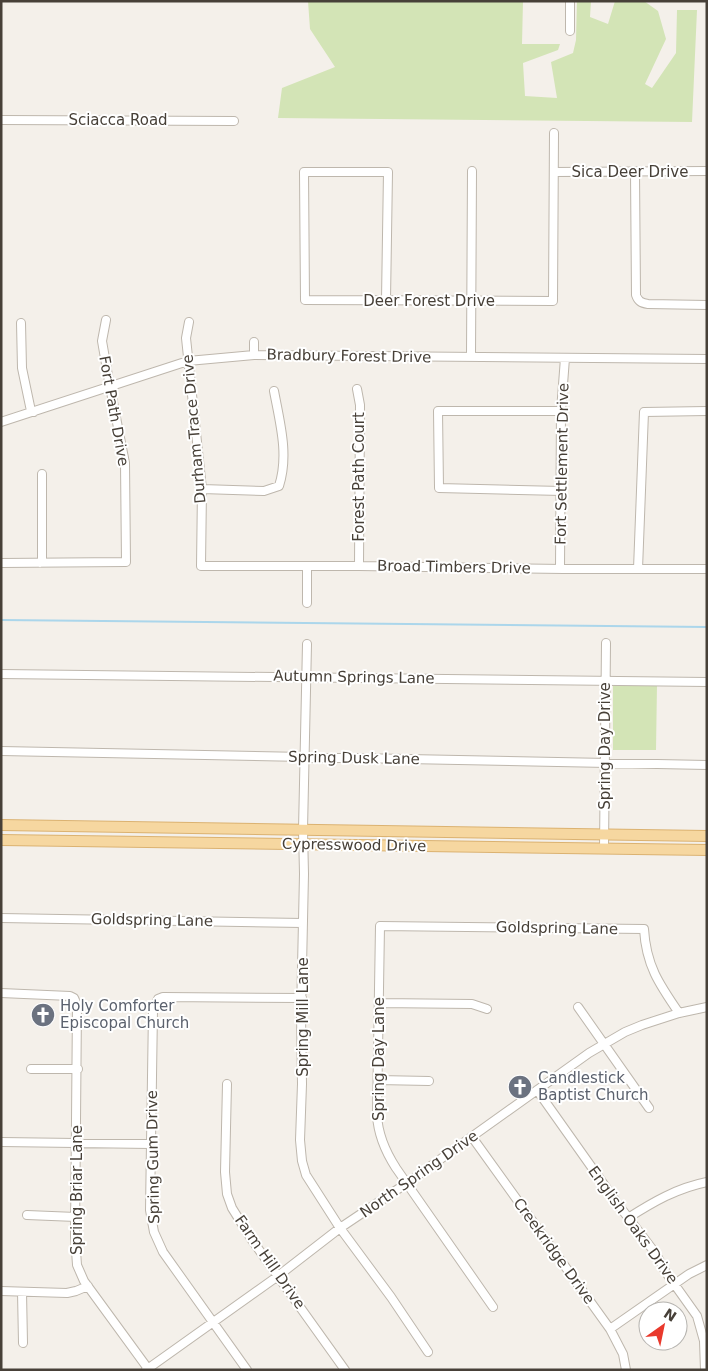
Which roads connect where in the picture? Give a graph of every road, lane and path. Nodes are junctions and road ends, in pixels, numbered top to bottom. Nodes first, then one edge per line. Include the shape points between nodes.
1 (570, 1) edge
2 (570, 31) dead end
3 (1, 120) edge
4 (234, 121) dead end
5 (554, 133) dead end
6 (472, 171) dead end
7 (707, 171) edge
8 (554, 172) junction
9 (635, 172) junction
10 (386, 300) junction
11 (471, 301) junction
12 (707, 305) edge
13 (106, 320) dead end
14 (189, 322) dead end
15 (21, 323) dead end
16 (254, 342) dead end
17 (254, 355) junction
18 (471, 357) junction
19 (565, 358) junction
20 (707, 359) edge
21 (188, 361) junction
22 (110, 387) junction
23 (357, 388) dead end
24 (274, 391) dead end
25 (707, 410) edge
26 (561, 411) junction
27 (34, 412) junction
28 (1, 422) edge
29 (42, 474) dead end
30 (202, 489) junction
31 (562, 491) junction
32 (1, 563) edge
33 (40, 563) junction
34 (201, 566) joint
35 (359, 566) junction
36 (307, 567) junction
37 (560, 569) junction
38 (638, 569) junction
39 (707, 569) edge
40 (307, 603) dead end
41 (606, 643) dead end
42 (307, 644) dead end
43 (1, 674) edge
44 (307, 676) junction
45 (605, 680) junction
46 (707, 682) edge
47 (1, 751) edge
48 (306, 757) junction
49 (606, 763) junction
50 (707, 765) edge
51 (1, 825) edge
52 (123, 828) junction
53 (303, 830) junction
54 (454, 832) junction
55 (604, 835) junction
56 (707, 836) edge
57 (1, 840) edge
58 (122, 842) junction
59 (303, 844) junction
60 (454, 847) junction
61 (604, 849) junction
62 (707, 850) edge
63 (1, 918) edge
64 (303, 923) junction
65 (380, 926) joint
66 (1, 993) edge
67 (302, 998) junction
68 (379, 1003) junction
69 (578, 1007) dead end
70 (707, 1007) edge
71 (487, 1009) dead end
72 (679, 1012) junction
73 (604, 1044) junction
74 (31, 1069) dead end
75 (78, 1069) junction
76 (378, 1080) junction
77 (429, 1081) dead end
78 (227, 1084) dead end
79 (537, 1090) junction
80 (649, 1108) dead end
81 (472, 1137) junction
82 (1, 1142) edge
83 (77, 1143) junction
84 (151, 1144) junction
85 (707, 1182) edge
86 (406, 1183) junction
87 (27, 1215) dead end
88 (76, 1217) junction
89 (628, 1218) junction
90 (340, 1228) junction
91 (707, 1265) edge
92 (278, 1276) junction
93 (675, 1284) junction
94 (88, 1286) junction
95 (1, 1291) edge
96 (22, 1292) junction
97 (493, 1307) dead end
98 (212, 1322) junction
99 (610, 1329) junction
100 (23, 1343) dead end
101 (428, 1352) dead end
102 (147, 1369) edge
103 (247, 1370) edge
104 (345, 1370) edge
105 (626, 1370) edge
106 (705, 1370) edge

1 - 2 street
3 - 4 street, Sciacca Road
5 - 8 street
6 - 11 street
7 - 9 street, Sica Deer Drive
8 - 9 street, Sica Deer Drive
8 - 11 street, Deer Forest Drive via 553,301
9 - 12 street via 636,294 640,302
10 - 10 street, Deer Forest Drive via 388,172 304,172 305,300
10 - 11 street, Deer Forest Drive
11 - 18 street
13 - 22 street, Fort Path Drive via 102,341
14 - 21 street, Durham Trace Drive via 186,338
15 - 27 street via 22,368 31,411
16 - 17 street
17 - 18 street, Bradbury Forest Drive
17 - 21 street, Bradbury Forest Drive
18 - 19 street, Bradbury Forest Drive
19 - 20 street, Bradbury Forest Drive
19 - 26 street, Fort Settlement Drive
21 - 22 street, Bradbury Forest Drive
21 - 30 street, Durham Trace Drive
22 - 27 street, Bradbury Forest Drive
22 - 33 street, Fort Path Drive via 125,463 126,562
23 - 35 street, Forest Path Court via 360,405
24 - 30 street via 283,439 284,473 279,486 264,491
25 - 38 street via 644,412
26 - 31 street, Fort Settlement Drive
26 - 31 street via 438,410 439,488
27 - 28 street, Bradbury Forest Drive
29 - 33 street
30 - 34 street, Durham Trace Drive
31 - 37 street, Fort Settlement Drive
32 - 33 street
34 - 36 street, Broad Timbers Drive
35 - 36 street, Broad Timbers Drive
35 - 37 street, Broad Timbers Drive
36 - 40 street
37 - 38 street, Broad Timbers Drive
38 - 39 street, Broad Timbers Drive
41 - 45 street, Spring Day Drive
42 - 44 street, Spring Mill Lane
43 - 44 street, Autumn Springs Lane
44 - 45 street, Autumn Springs Lane
44 - 48 street, Spring Mill Lane
45 - 46 street, Autumn Springs Lane
45 - 49 street, Spring Day Drive
47 - 48 street, Spring Dusk Lane
48 - 49 street, Spring Dusk Lane
48 - 53 street, Spring Mill Lane
49 - 50 street, Spring Dusk Lane
49 - 55 street, Spring Day Drive
51 - 52 main road, Cypresswood Drive
52 - 53 main road, Cypresswood Drive
52 - 58 main road
53 - 54 main road, Cypresswood Drive
53 - 59 street, Spring Mill Lane
54 - 55 main road, Cypresswood Drive
54 - 60 main road
55 - 56 main road, Cypresswood Drive
55 - 61 street, Spring Day Drive
57 - 58 main road, Cypresswood Drive
58 - 59 main road, Cypresswood Drive
59 - 60 main road, Cypresswood Drive
59 - 64 street, Spring Mill Lane
60 - 61 main road, Cypresswood Drive
61 - 62 main road, Cypresswood Drive
63 - 64 street, Goldspring Lane
64 - 67 street, Spring Mill Lane
65 - 68 street, Spring Day Lane
65 - 72 street, Goldspring Lane via 644,929 652,972
66 - 75 street, Spring Briar Lane via 74,998 77,1005
67 - 84 street, Spring Gum Drive via 172,996 158,999 153,1010
67 - 90 street, Spring Mill Lane via 302,1162 306,1174
68 - 71 street via 472,1004
68 - 76 street, Spring Day Lane
69 - 73 street
70 - 72 street, North Spring Drive
72 - 73 street, North Spring Drive via 642,1025
73 - 79 street, North Spring Drive
73 - 80 street
74 - 75 street
75 - 83 street, Spring Briar Lane
76 - 77 street
76 - 86 street, Spring Day Lane via 381,1139
78 - 92 street, Farm Hill Drive via 227,1194 239,1221
79 - 81 street, North Spring Drive
79 - 89 street, English Oaks Drive
81 - 86 street, North Spring Drive
81 - 99 street, Creekridge Drive
82 - 83 street
83 - 84 street
83 - 88 street, Spring Briar Lane
84 - 98 street, Spring Gum Drive via 150,1210 154,1232 163,1252
85 - 89 street via 663,1196
86 - 90 street, North Spring Drive
86 - 97 street, Spring Day Lane
87 - 88 street
88 - 94 street, Spring Briar Lane via 77,1265
89 - 93 street, English Oaks Drive
90 - 92 street, North Spring Drive
90 - 101 street, Spring Mill Lane
91 - 93 street
92 - 98 street, North Spring Drive
92 - 104 street, Farm Hill Drive
93 - 99 street
93 - 106 street, English Oaks Drive via 697,1316 702,1330
94 - 96 street via 67,1292
94 - 102 street, Spring Briar Lane
95 - 96 street
96 - 100 street
98 - 102 street, North Spring Drive
98 - 103 street, Spring Gum Drive
99 - 105 street, Creekridge Drive

